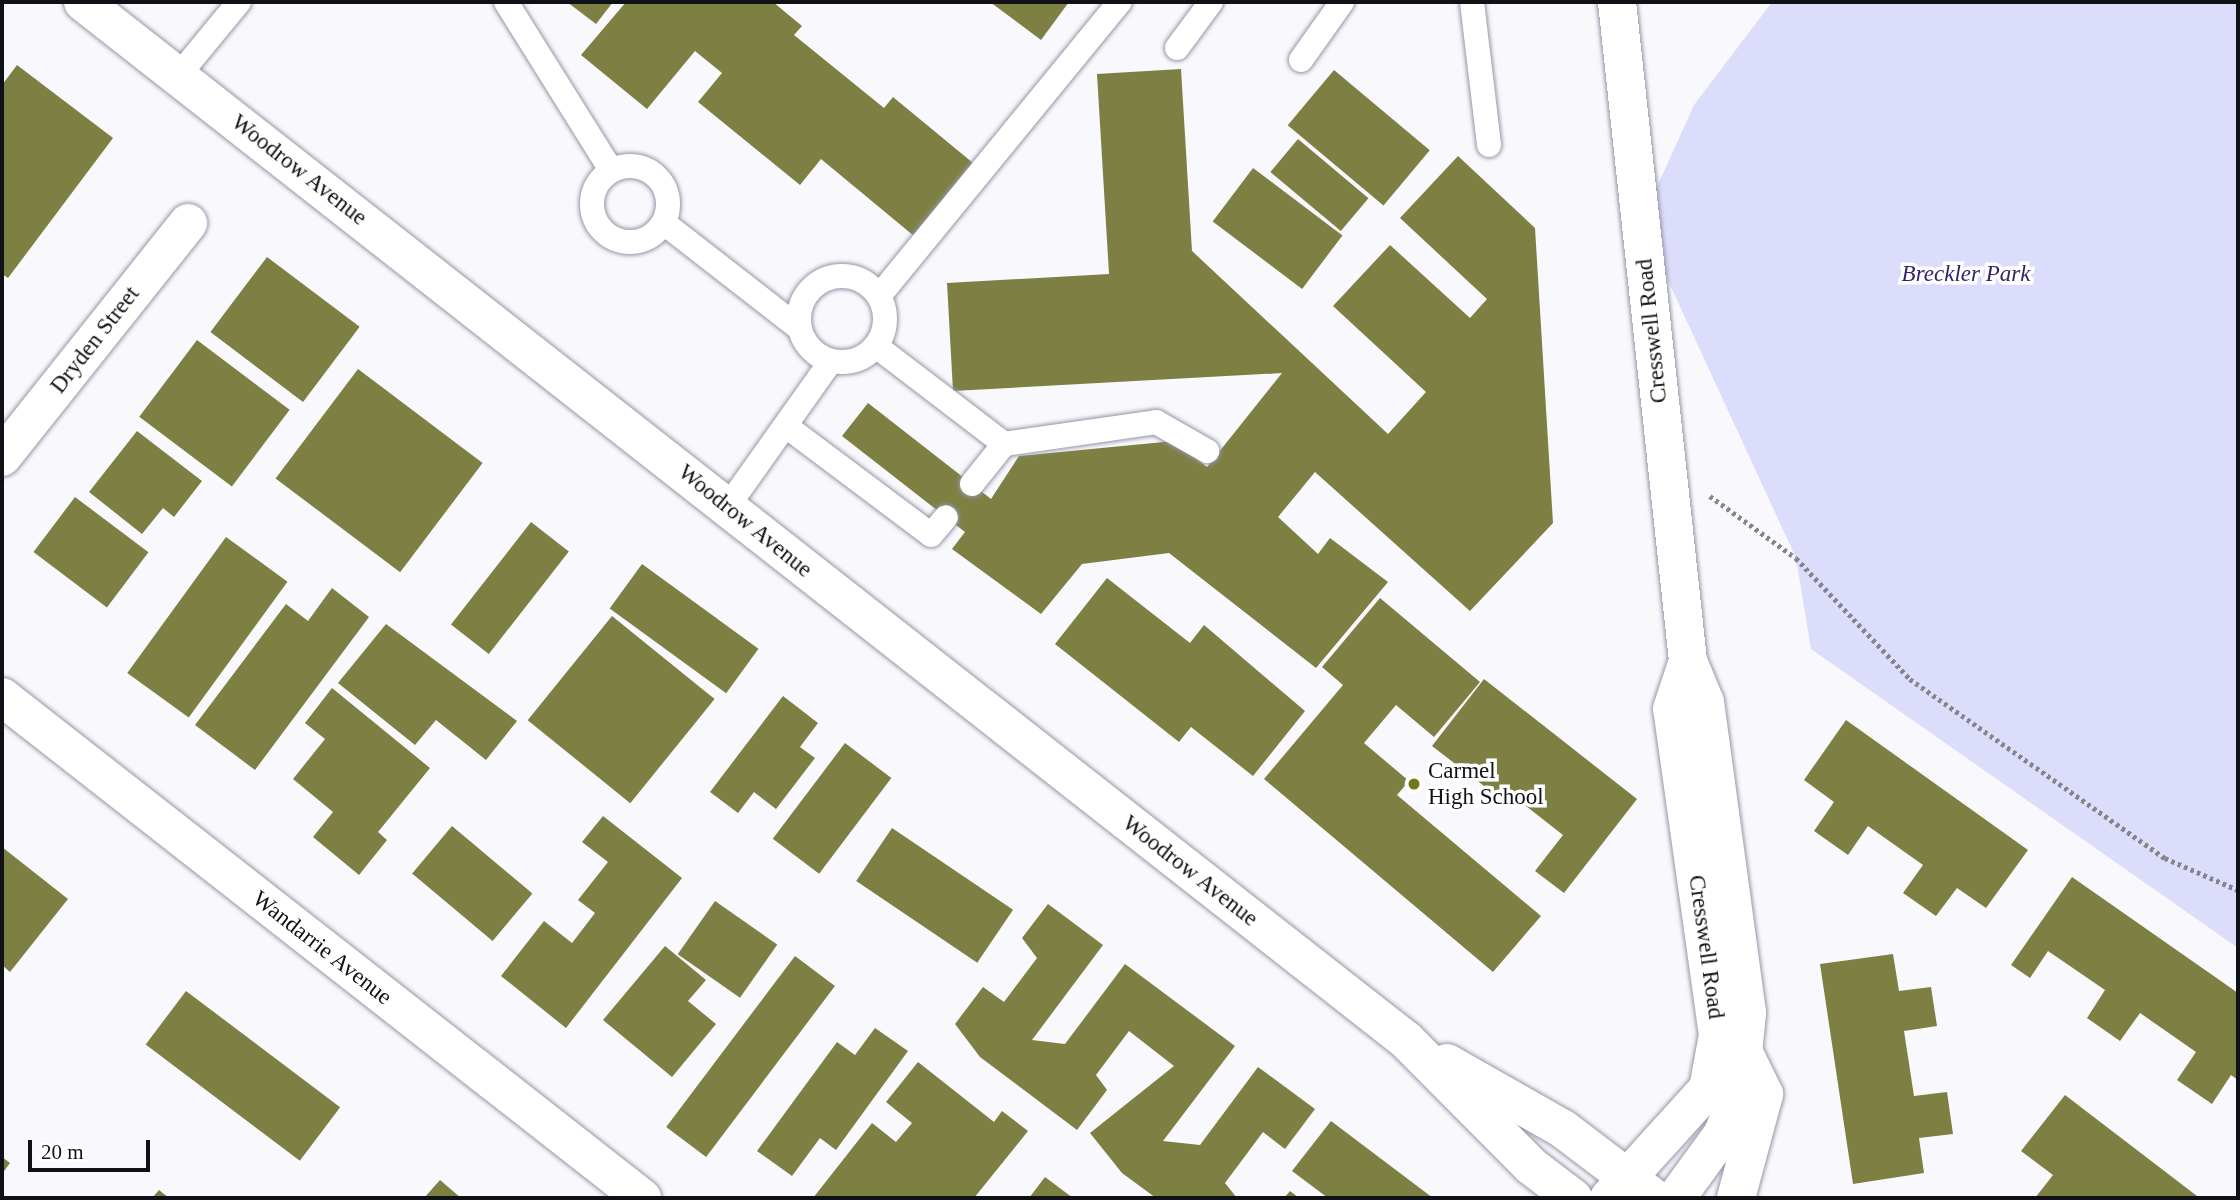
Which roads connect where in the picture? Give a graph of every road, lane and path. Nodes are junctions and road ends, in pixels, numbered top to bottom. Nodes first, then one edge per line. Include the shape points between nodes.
1 (83, 2) edge
2 (239, 2) edge
3 (506, 2) edge
4 (1120, 2) edge
5 (1211, 2) edge
6 (1342, 2) edge
7 (1472, 2) edge
8 (1617, 2) edge
9 (1177, 47) dead end
10 (1301, 60) dead end
11 (178, 76) junction
12 (1489, 145) dead end
13 (611, 170) junction
14 (188, 223) dead end
15 (664, 223) junction
16 (879, 296) junction
17 (799, 328) junction
18 (876, 346) junction
19 (831, 361) junction
20 (786, 426) junction
21 (1004, 444) junction
22 (1207, 451) dead end
23 (2, 457) edge
24 (1667, 465) junction
25 (972, 484) dead end
26 (728, 506) junction
27 (946, 517) dead end
28 (1688, 661) junction
29 (2, 697) edge
30 (2238, 890) edge
31 (1406, 1040) junction
32 (1745, 1055) junction
33 (1630, 1191) edge
34 (642, 1198) edge
35 (1573, 1198) edge
36 (1676, 1198) edge
37 (1736, 1198) edge

1 - 11 street, Woodrow Avenue
2 - 11 lane
3 - 13 lane
4 - 16 lane
5 - 9 lane
6 - 10 lane
7 - 12 lane
8 - 24 street, Cresswell Road
11 - 26 street, Woodrow Avenue
13 - 15 lane via 626,165 657,176 669,206
13 - 15 lane via 593,193 596,221 604,233 616,240 644,241
14 - 23 street, Dryden Street
15 - 17 lane
16 - 17 lane via 851,276 833,276 804,296
16 - 18 lane via 884,330
17 - 19 lane via 805,343
18 - 19 lane via 863,358
18 - 21 lane
19 - 20 lane
20 - 26 lane
20 - 27 lane via 931,535
21 - 22 lane via 1156,422
21 - 25 lane
24 - 28 street, Cresswell Road
24 - 30 path via 1796,558 1910,679 2165,858
26 - 31 street, Woodrow Avenue
28 - 32 street, Cresswell Road via 1705,702 1747,1013
28 - 33 street, Cresswell Road via 1672,709 1718,1035 1708,1089
29 - 34 street, Wandarrie Avenue
31 - 33 street, Woodrow Avenue via 1563,1129
31 - 35 street, Woodrow Avenue via 1531,1166
32 - 36 street, Cresswell Road via 1722,1135
32 - 37 street via 1764,1094

